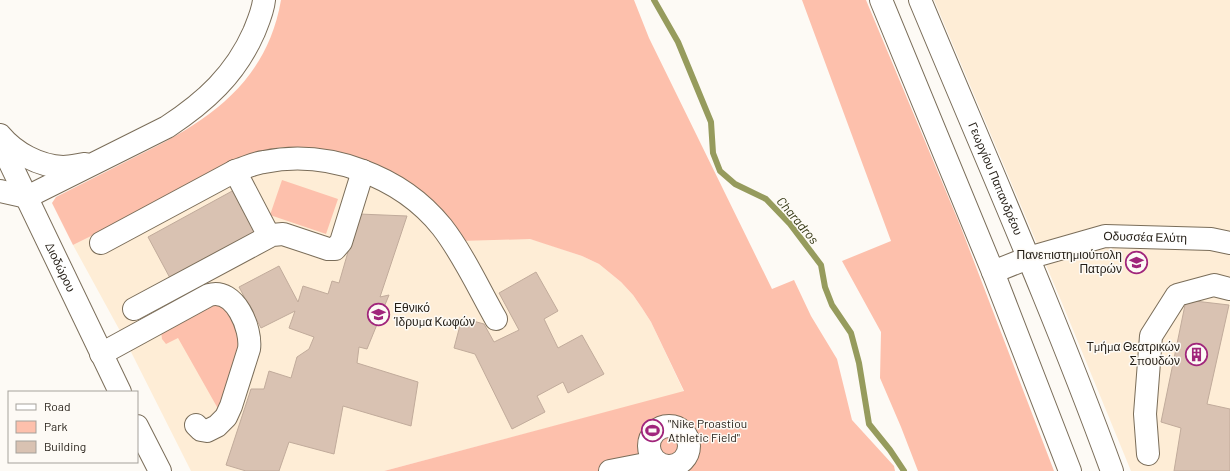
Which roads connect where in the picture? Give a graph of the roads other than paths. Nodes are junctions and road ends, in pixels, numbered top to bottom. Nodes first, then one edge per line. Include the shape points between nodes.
1 (264, 0) edge
2 (880, 0) edge
3 (920, 0) edge
4 (0, 134) edge
5 (0, 142) edge
6 (106, 159) junction
7 (235, 171) junction
8 (363, 172) junction
9 (0, 191) edge
10 (27, 197) junction
11 (270, 236) junction
12 (101, 243) dead end
13 (1230, 244) edge
14 (1028, 258) junction
15 (993, 272) junction
16 (1230, 289) edge
17 (134, 309) dead end
18 (496, 319) dead end
19 (101, 354) junction
20 (120, 391) edge
21 (196, 425) dead end
22 (138, 428) edge
23 (1148, 454) dead end
24 (656, 462) dead end
25 (160, 471) edge
26 (610, 471) edge
27 (1070, 471) edge
28 (1112, 471) edge

1 - 6 main road via 258,24 248,46 224,80 206,99 167,127
2 - 15 main road
3 - 14 main road, Γεωργίου Παπανδρέου
4 - 6 main road via 19,152 48,164 63,167
5 - 10 main road, Διοδώρου
6 - 10 main road
7 - 8 main road via 263,162 299,158 335,163
7 - 11 main road
7 - 12 main road
8 - 11 main road via 337,248 328,249 283,234
8 - 18 main road via 404,193 435,220 450,238
9 - 10 main road
10 - 19 main road, Διοδώρου
11 - 17 main road
13 - 14 main road, Οδυσσέα Ελύτη via 1212,239 1105,236
14 - 15 main road, Οδυσσέα Ελύτη
14 - 28 main road, Γεωργίου Παπανδρέου
15 - 27 main road
16 - 23 main road via 1214,285 1177,295 1151,336 1145,414
19 - 20 main road, Διοδώρου
19 - 21 main road via 209,295 220,294 229,298 248,328 249,348 226,417 207,431
22 - 25 main road
24 - 26 main road

